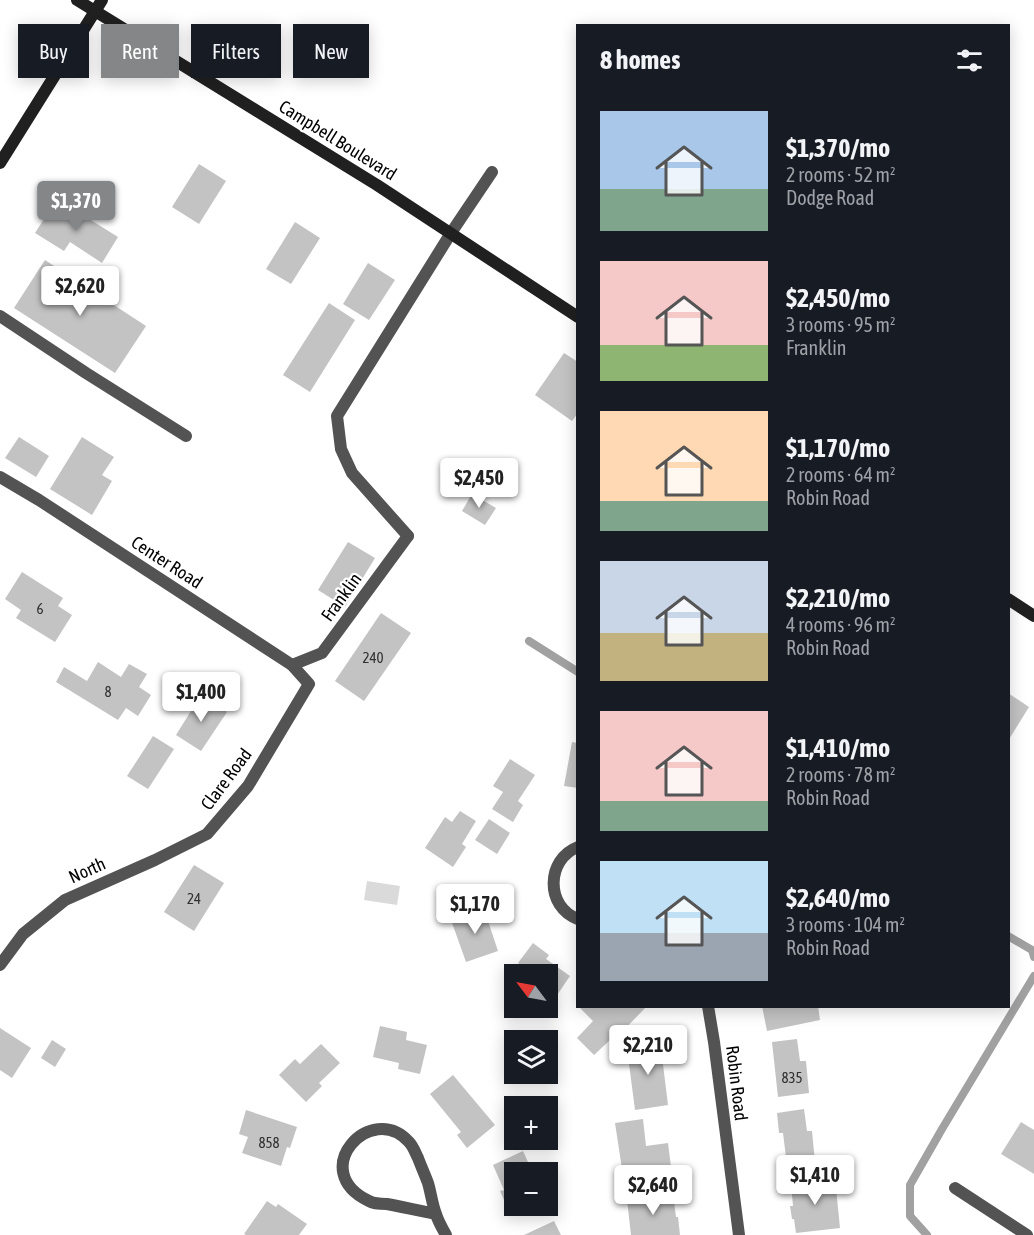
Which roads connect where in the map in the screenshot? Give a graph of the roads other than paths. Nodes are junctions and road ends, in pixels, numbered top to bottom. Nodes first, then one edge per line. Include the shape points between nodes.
1 (77, 0) edge
2 (102, 0) edge
3 (95, 12) junction
4 (5, 145) edge
5 (0, 163) edge
6 (492, 172) dead end
7 (451, 233) junction
8 (0, 316) edge
9 (576, 316) edge
10 (186, 436) dead end
11 (0, 477) edge
12 (1010, 600) edge
13 (1034, 616) edge
14 (292, 665) junction
15 (309, 684) joint
16 (207, 834) joint
17 (576, 848) edge
18 (576, 918) edge
19 (0, 964) edge
20 (708, 1008) edge
21 (954, 1188) dead end
22 (436, 1214) junction
23 (446, 1235) edge
24 (739, 1235) edge
25 (1027, 1235) edge

1 - 3 main road, Campbell Boulevard
2 - 3 main road
3 - 4 main road
3 - 7 main road, Campbell Boulevard
4 - 5 main road
6 - 7 street
7 - 9 main road, Campbell Boulevard
7 - 14 street, Franklin via 337,416 341,449 352,473 408,536 322,653
8 - 10 street
11 - 14 street, Center Road
12 - 13 main road
14 - 15 street, Center Road
15 - 16 street, Clare Road via 248,786
16 - 19 street, North via 65,900 22,934
17 - 18 street via 558,863 553,887 565,912
20 - 24 street, Robin Road
21 - 25 street
22 - 22 street via 412,1144 403,1135 379,1130 356,1138 344,1155 342,1168 352,1190 370,1202
22 - 23 street

